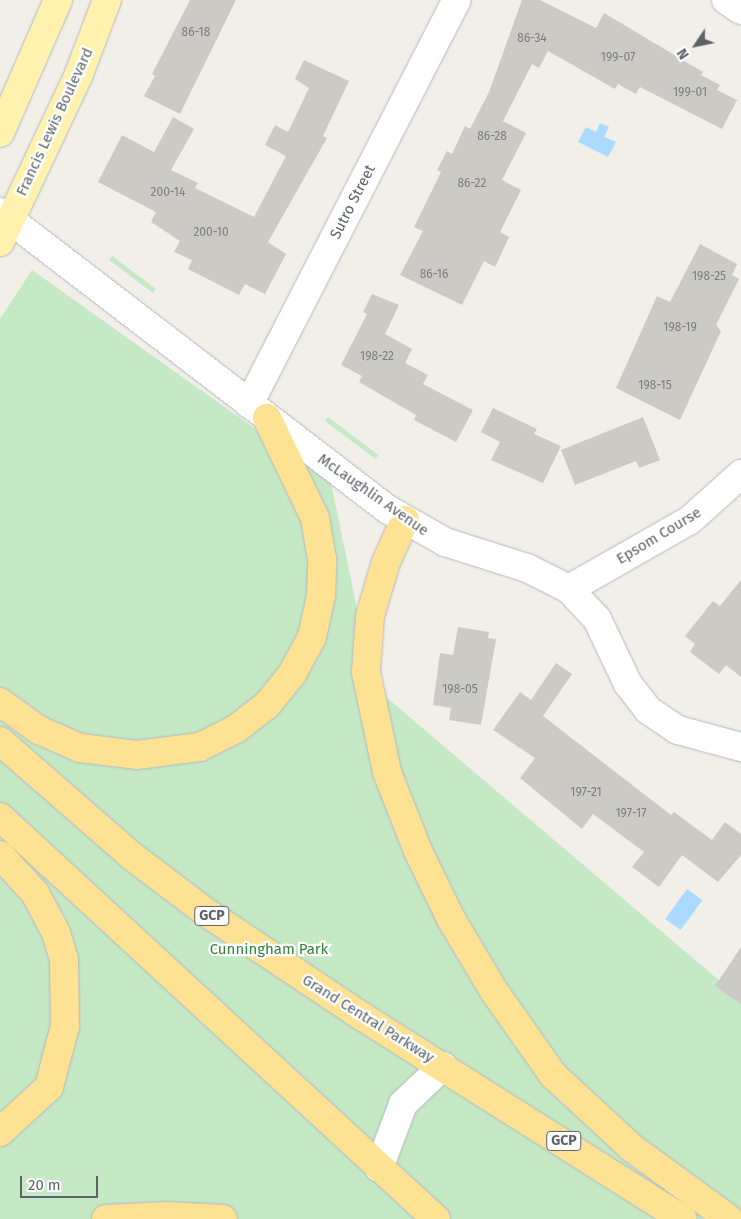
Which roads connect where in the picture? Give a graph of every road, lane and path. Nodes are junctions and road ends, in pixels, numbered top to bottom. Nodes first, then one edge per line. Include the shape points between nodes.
1 (58, 0) edge
2 (107, 0) edge
3 (457, 0) edge
4 (726, 0) edge
5 (741, 10) edge
6 (0, 133) edge
7 (4, 225) edge
8 (258, 411) junction
9 (741, 474) edge
10 (404, 520) junction
11 (569, 588) junction
12 (0, 702) edge
13 (0, 741) edge
14 (741, 747) edge
15 (0, 817) edge
16 (0, 855) edge
17 (443, 1066) junction
18 (0, 1132) edge
19 (379, 1168) junction
20 (106, 1219) edge
21 (223, 1219) edge
22 (436, 1219) edge
23 (450, 1219) edge
24 (682, 1219) edge
25 (729, 1219) edge

1 - 6 main road
2 - 7 main road, Francis Lewis Boulevard via 79,74
3 - 8 street, Sutro Street
4 - 5 street
7 - 8 street, McLaughlin Avenue
8 - 10 street, McLaughlin Avenue
8 - 12 highway via 315,518 322,559 321,596 312,637 292,674 267,705 236,730 200,747 137,755 72,745 32,726
9 - 11 street, Epsom Course via 690,520
10 - 11 street, McLaughlin Avenue via 445,542 527,568
10 - 25 highway via 386,562 370,616 366,672 387,772 430,878 494,991 554,1075 632,1148
11 - 14 street, McLaughlin Avenue via 597,619 628,684 648,710 678,730
13 - 17 highway, Grand Central Parkway / GCP via 111,839 207,913
15 - 19 highway
16 - 18 highway via 35,893 56,933 64,959 65,1026 49,1087
17 - 19 street via 403,1104
17 - 24 highway, Grand Central Parkway / GCP
19 - 22 highway
19 - 23 highway
20 - 21 highway via 167,1216

